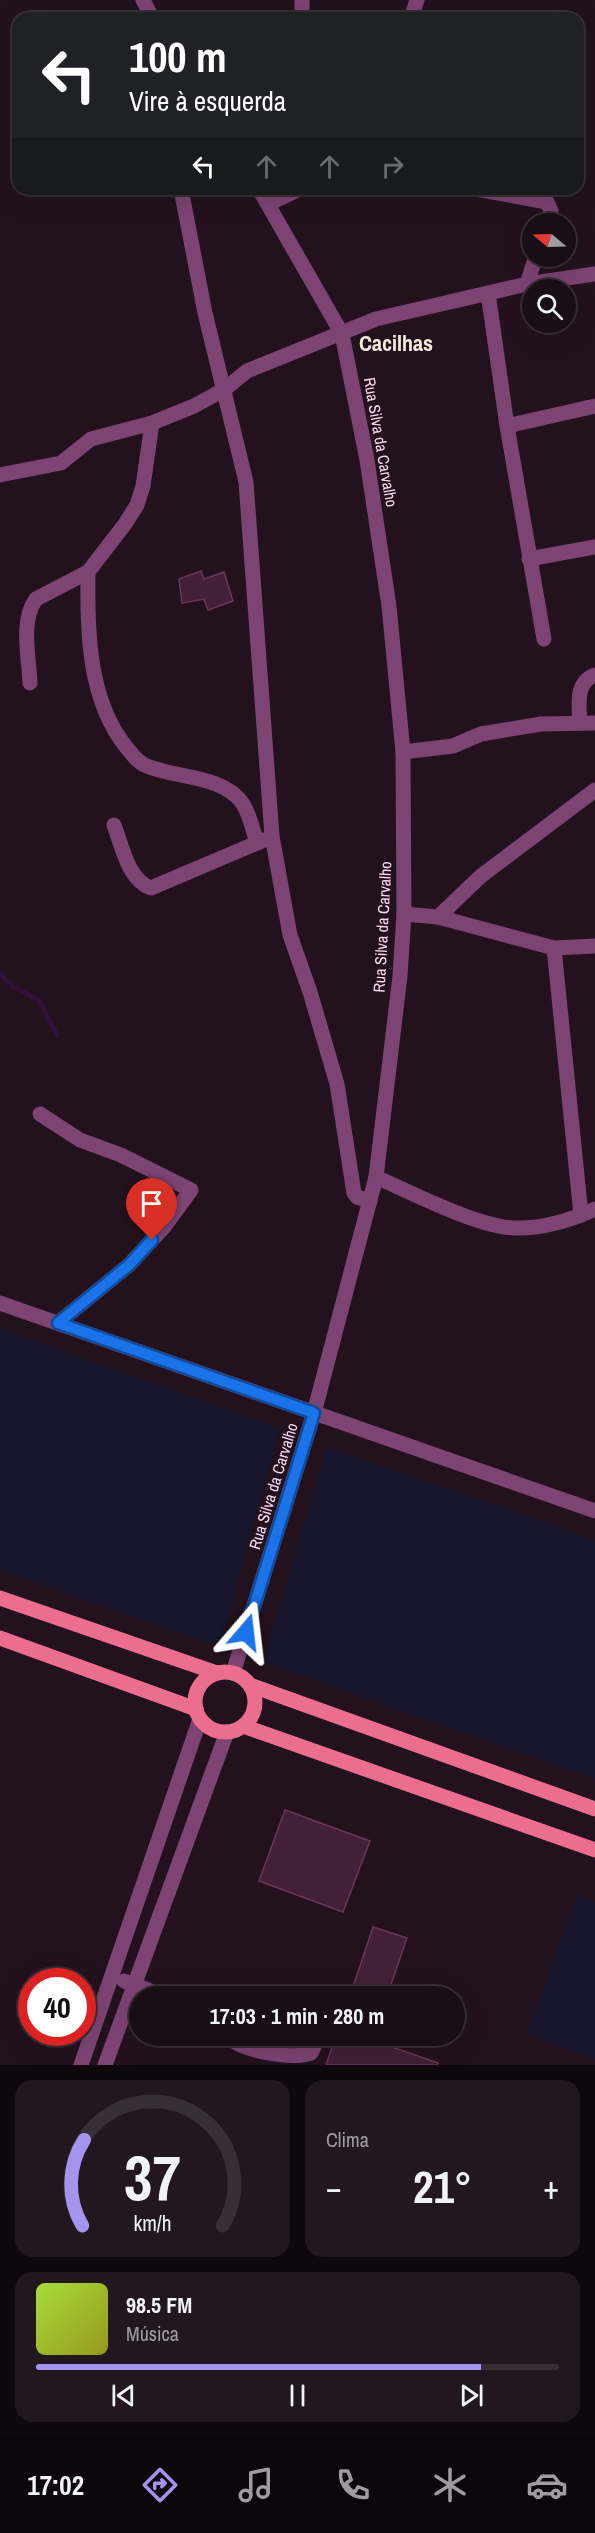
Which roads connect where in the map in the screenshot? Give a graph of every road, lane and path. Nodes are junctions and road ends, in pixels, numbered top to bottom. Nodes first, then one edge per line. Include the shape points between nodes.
1 (182, 195) edge
2 (263, 195) edge
3 (287, 195) edge
4 (509, 195) edge
5 (268, 204) junction
6 (550, 213) edge
7 (595, 274) edge
8 (561, 279) edge
9 (522, 285) edge
10 (488, 293) junction
11 (342, 334) junction
12 (225, 389) junction
13 (595, 406) edge
14 (152, 423) junction
15 (507, 426) junction
16 (0, 475) edge
17 (595, 547) edge
18 (529, 559) junction
19 (88, 572) junction
20 (544, 639) dead end
21 (595, 675) edge
22 (30, 683) dead end
23 (587, 723) edge
24 (403, 752) junction
25 (595, 789) edge
26 (114, 825) dead end
27 (272, 836) junction
28 (257, 843) junction
29 (404, 914) junction
30 (438, 917) junction
31 (595, 946) edge
32 (554, 948) junction
33 (40, 1114) dead end
34 (376, 1177) junction
35 (370, 1201) junction
36 (588, 1212) edge
37 (0, 1303) edge
38 (58, 1323) junction
39 (314, 1413) junction
40 (595, 1510) edge
41 (0, 1598) edge
42 (0, 1638) edge
43 (225, 1673) junction
44 (250, 1685) junction
45 (198, 1714) junction
46 (243, 1726) junction
47 (227, 1732) junction
48 (595, 1809) edge
49 (595, 1850) edge
50 (113, 1976) junction
51 (133, 1984) junction
52 (138, 1986) edge
53 (242, 2046) edge
54 (314, 2046) edge
55 (81, 2065) edge
56 (105, 2065) edge

1 - 12 street via 205,313
2 - 5 street, Rua Silva da Carvalho
3 - 5 street
4 - 6 street via 547,202
5 - 11 street, Rua Silva da Carvalho
7 - 8 street
9 - 10 street
10 - 11 street via 376,319
10 - 15 street
11 - 12 street via 246,371
11 - 24 street, Rua Silva da Carvalho via 368,460 389,606
12 - 14 street
12 - 27 street via 246,482
13 - 15 street
14 - 16 street via 91,439 61,463
14 - 19 street via 137,505
15 - 18 street
17 - 18 street
18 - 20 street
19 - 22 street via 36,599 30,607
19 - 28 street via 93,667 115,734 146,766 214,783 234,795 243,804
21 - 23 street via 580,690
23 - 24 street via 531,725 481,734 453,746
24 - 29 street, Rua Silva da Carvalho
25 - 30 street via 481,876
26 - 28 street via 134,877 151,888
27 - 28 street
27 - 35 street via 290,935 337,1084 354,1193
29 - 30 street
29 - 34 street, Rua Silva da Carvalho
30 - 32 street
31 - 32 street
32 - 36 street
33 - 38 street via 80,1140 121,1155 191,1190 129,1265
34 - 35 street, Rua Silva da Carvalho
34 - 36 street via 485,1223 514,1228 539,1226
35 - 39 street, Rua Silva da Carvalho
37 - 38 street
38 - 39 street
39 - 40 street
39 - 43 street, Rua Silva da Carvalho
41 - 43 main road
42 - 45 main road
43 - 44 main road
43 - 45 main road via 204,1680 198,1689
44 - 46 main road via 254,1709
44 - 48 main road
45 - 47 main road via 209,1727
45 - 50 street
46 - 47 main road
46 - 49 main road
47 - 51 street
50 - 51 street
50 - 55 street
51 - 52 street
51 - 56 street
53 - 54 street via 298,2055 311,2053

